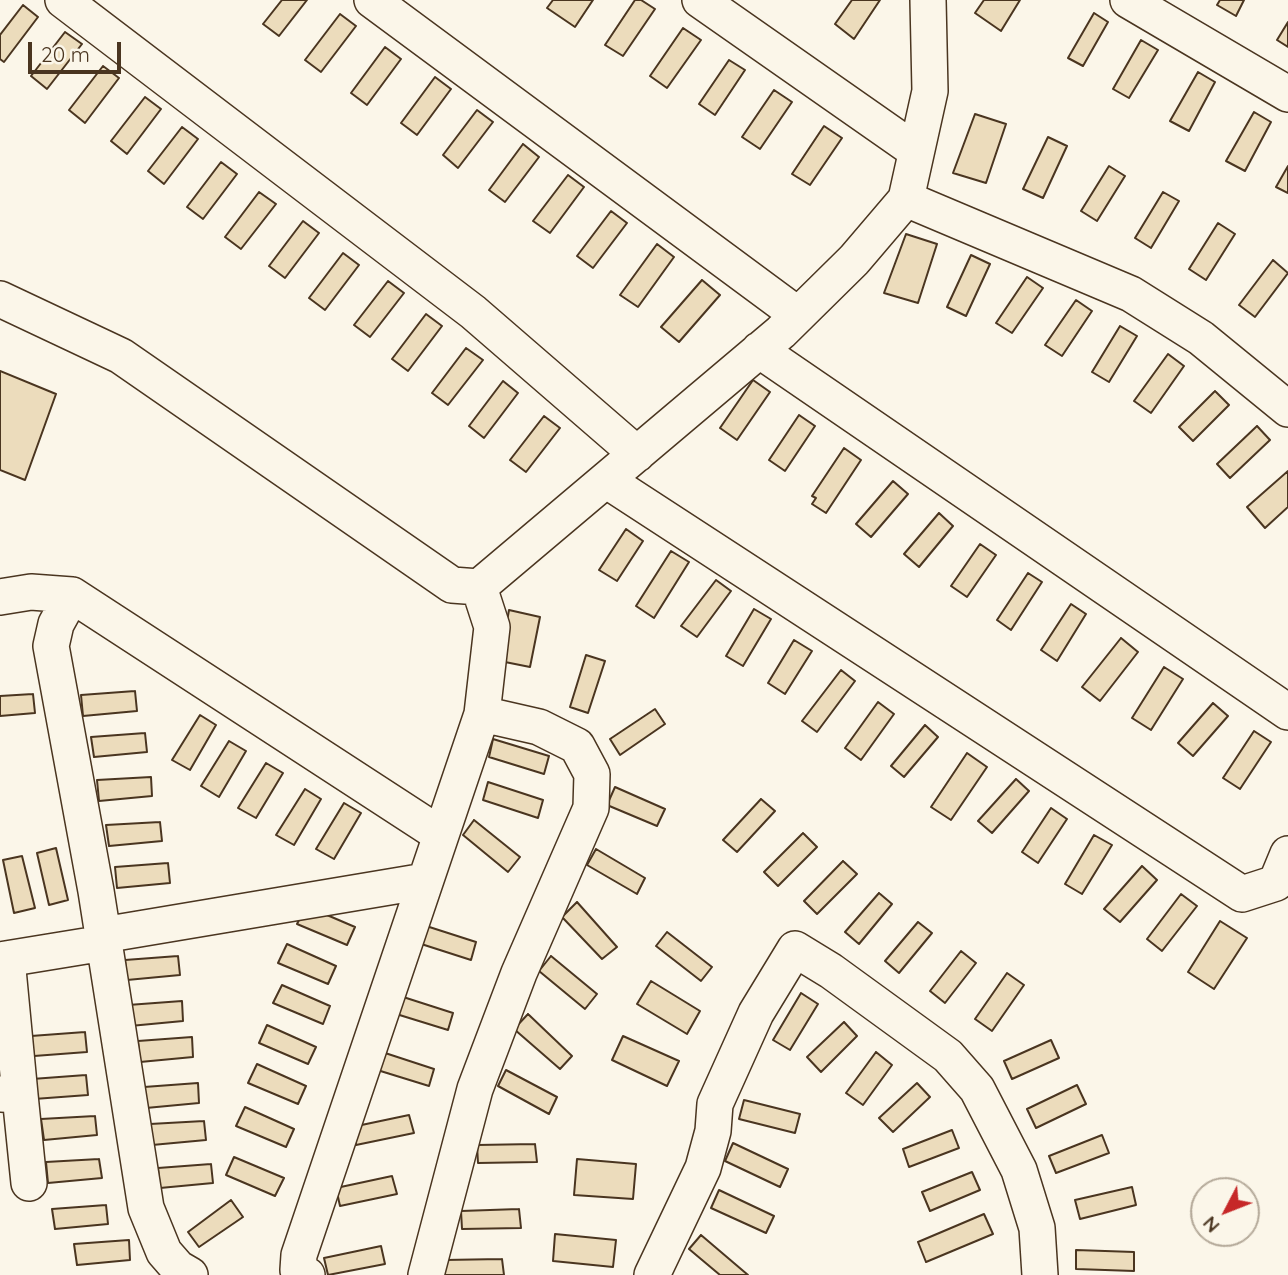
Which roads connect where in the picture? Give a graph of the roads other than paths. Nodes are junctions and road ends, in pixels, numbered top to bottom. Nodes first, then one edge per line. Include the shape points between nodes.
1 (64, 0) edge
2 (372, 0) edge
3 (700, 0) edge
4 (928, 0) edge
5 (1128, 0) edge
6 (1288, 94) edge
7 (916, 151) junction
8 (906, 199) junction
9 (0, 299) edge
10 (798, 315) junction
11 (759, 350) junction
12 (1288, 409) edge
13 (637, 454) junction
14 (606, 480) junction
15 (479, 587) junction
16 (72, 595) junction
17 (0, 597) edge
18 (1288, 712) edge
19 (482, 714) junction
20 (441, 835) junction
21 (1288, 854) edge
22 (425, 881) junction
23 (103, 939) junction
24 (3, 960) edge
25 (10, 1094) edge
26 (29, 1183) dead end
27 (296, 1273) edge
28 (190, 1275) edge
29 (426, 1275) edge
30 (652, 1275) edge
31 (1040, 1275) edge

1 - 13 lane via 473,312
2 - 10 lane
3 - 7 lane
4 - 7 lane via 930,91
5 - 6 lane
7 - 8 lane
8 - 10 lane via 855,260
8 - 12 lane via 1130,294 1201,338
9 - 15 lane via 121,356 452,584
10 - 11 lane
11 - 13 lane
11 - 18 lane
13 - 14 lane
14 - 15 lane
14 - 21 lane via 1242,894 1276,883
15 - 19 lane via 492,627
16 - 17 lane via 31,592
16 - 20 lane
16 - 23 lane via 51,646
19 - 20 lane
19 - 29 lane via 539,727 577,746 592,774 591,808 519,973 475,1089
20 - 22 lane
22 - 23 lane
22 - 27 lane
23 - 24 lane
23 - 28 lane via 146,1208 164,1252
24 - 25 lane
25 - 26 lane
30 - 31 lane via 703,1168 715,1104 756,1013 795,949 948,1056 977,1089 1019,1170 1037,1228

